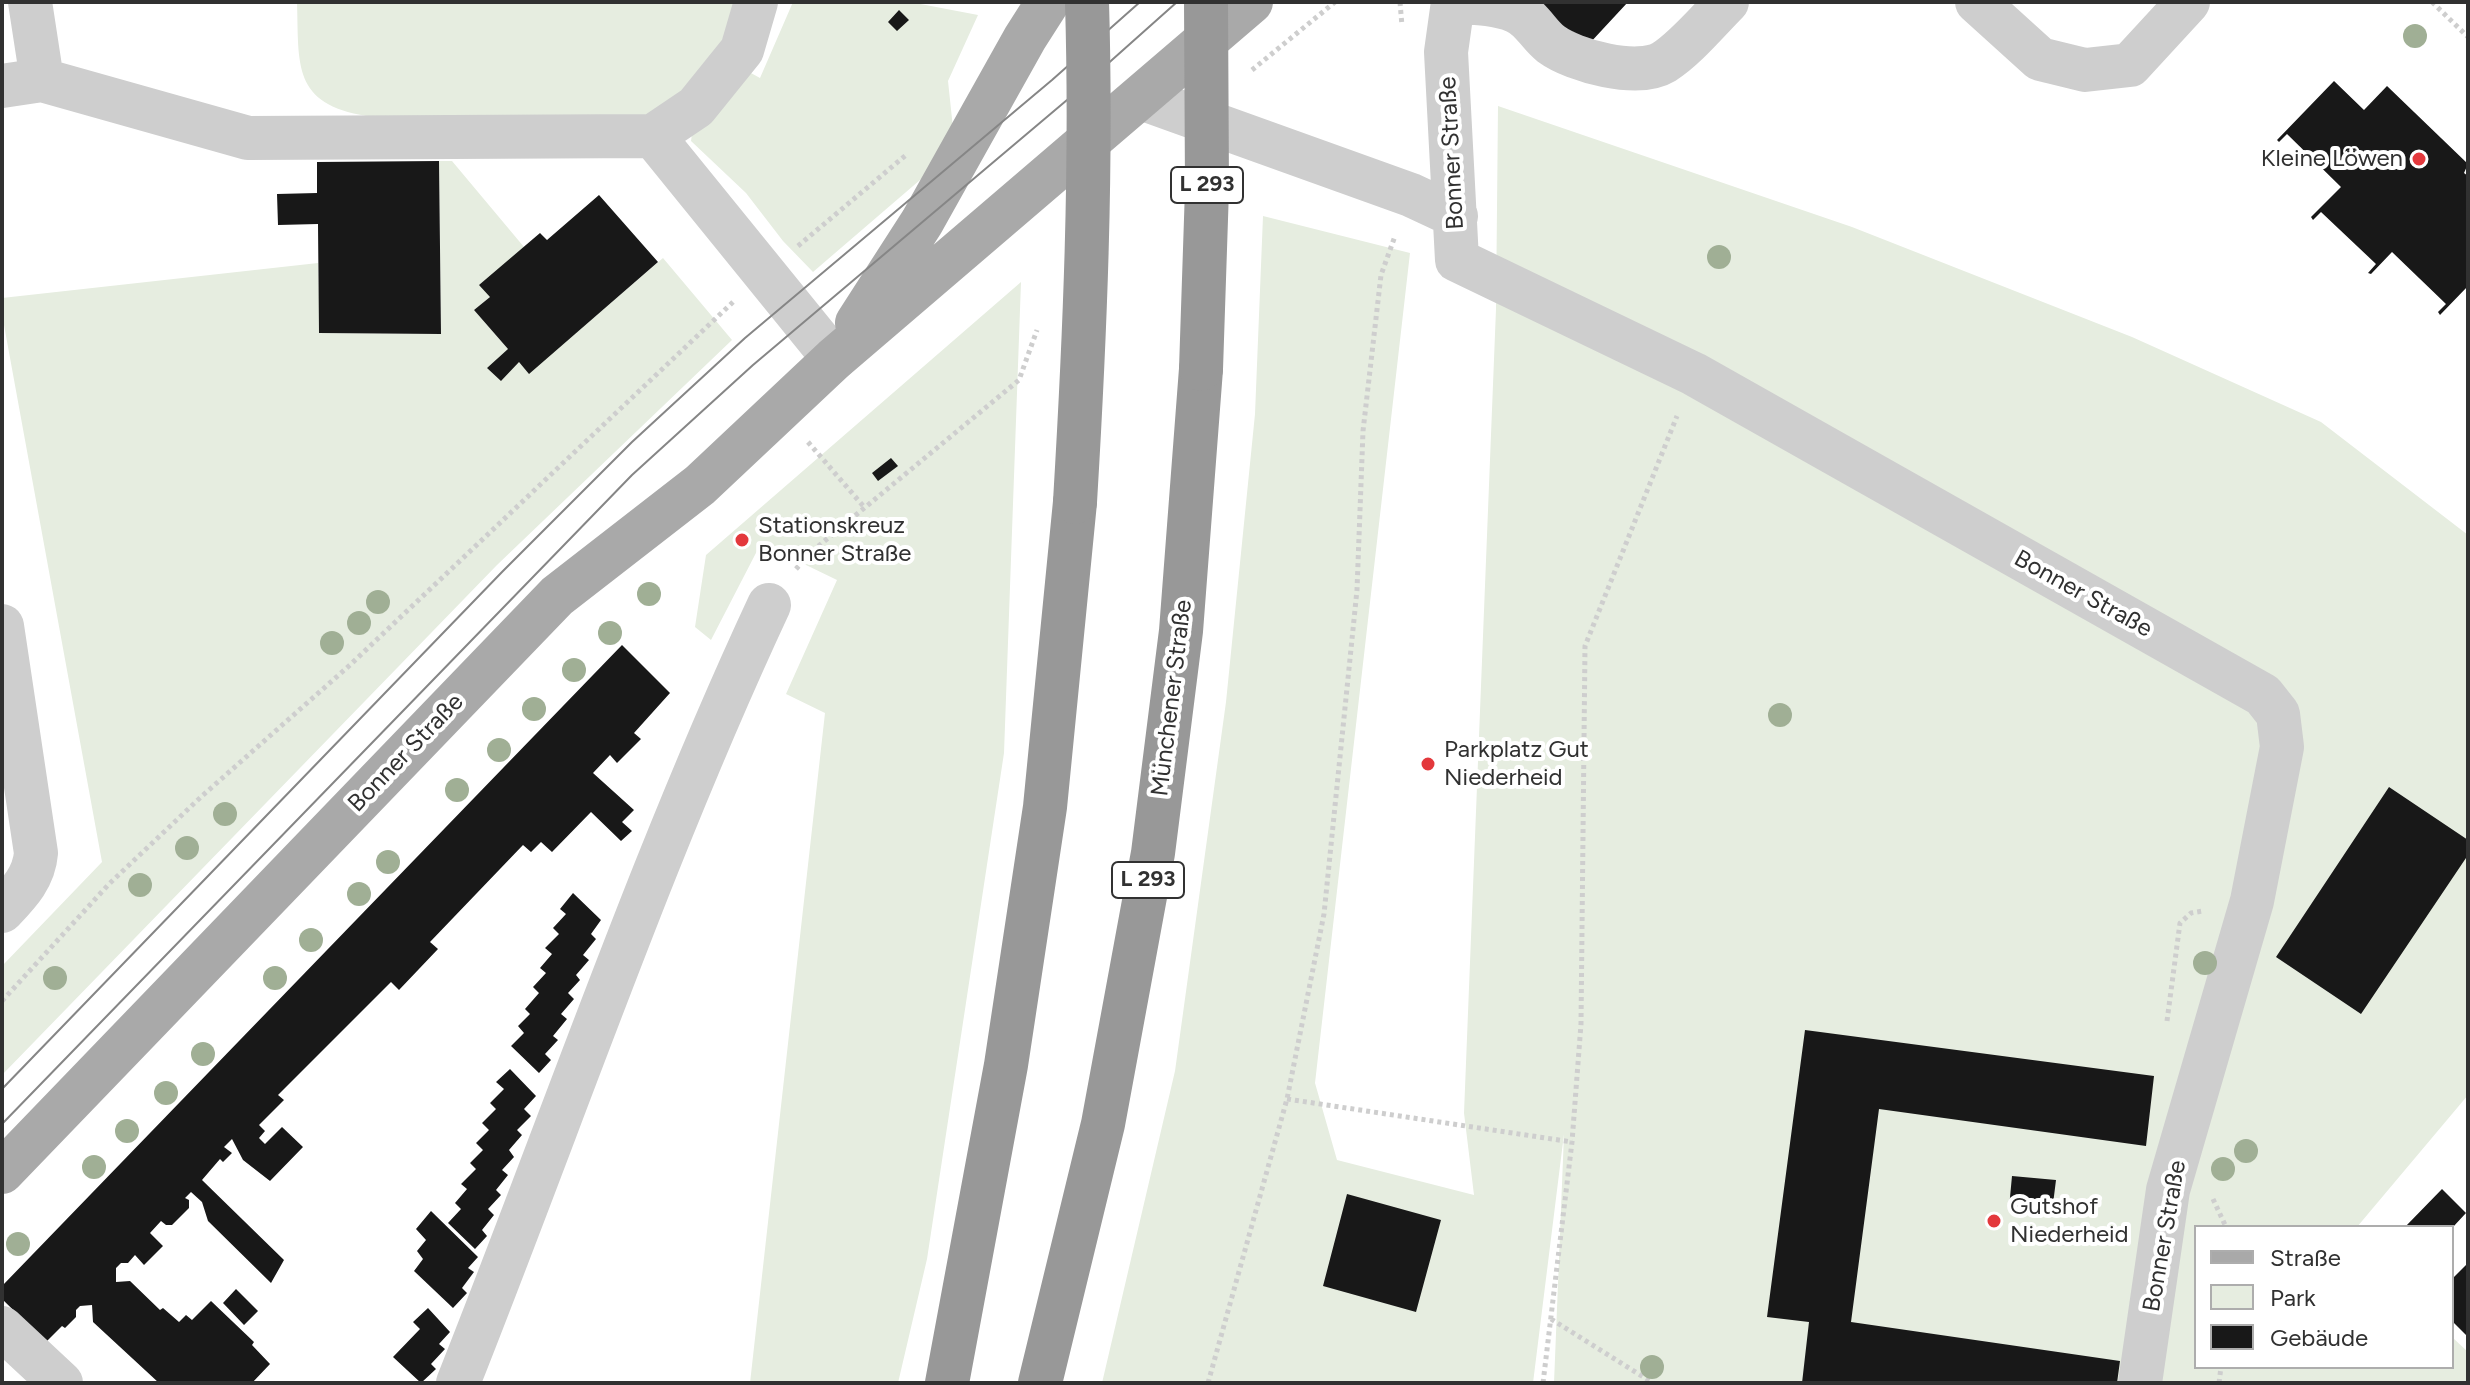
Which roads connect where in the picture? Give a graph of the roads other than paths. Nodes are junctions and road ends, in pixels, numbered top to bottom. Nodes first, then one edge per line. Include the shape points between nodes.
1 (30, 2) edge
2 (756, 2) edge
3 (1048, 2) edge
4 (1087, 2) edge
5 (1206, 2) edge
6 (1251, 2) edge
7 (1431, 2) edge
8 (1453, 2) edge
9 (1727, 2) edge
10 (1977, 2) edge
11 (2188, 2) edge
12 (1446, 52) junction
13 (22, 83) edge
14 (1126, 111) junction
15 (653, 136) junction
16 (1456, 216) junction
17 (834, 359) junction
18 (769, 605) road end
19 (2, 626) edge
20 (2, 911) edge
21 (2, 1172) edge
22 (2, 1328) edge
23 (61, 1383) edge
24 (458, 1383) edge
25 (947, 1383) edge
26 (1040, 1383) edge
27 (2140, 1383) edge

1 - 13 street
2 - 15 street via 742,50 696,107
3 - 17 main road, Bonner Straße via 922,222
4 - 25 highway, bridge via 1088,242 1075,502 1043,822 1006,1065
5 - 26 highway, Münchener Straße / L 293, bridge via 1201,369 1181,631 1153,853 1103,1124
6 - 14 main road, Bonner Straße
7 - 12 street, Bonner Straße
8 - 9 street via 1517,11 1549,43 1571,55 1621,68 1664,62
8 - 12 street, Bonner Straße
10 - 11 street via 2040,59 2085,70 2130,65
12 - 16 street, Bonner Straße
13 - 15 street via 248,138
14 - 16 street via 1411,195
14 - 17 main road, Bonner Straße
15 - 17 street
16 - 27 street, Bonner Straße via 1457,260 1694,374 2263,695 2278,714 2282,747 2252,901 2168,1190
17 - 21 main road, Bonner Straße via 700,485 557,596
18 - 24 street via 648,887
19 - 20 street via 36,853 35,868
22 - 23 street

